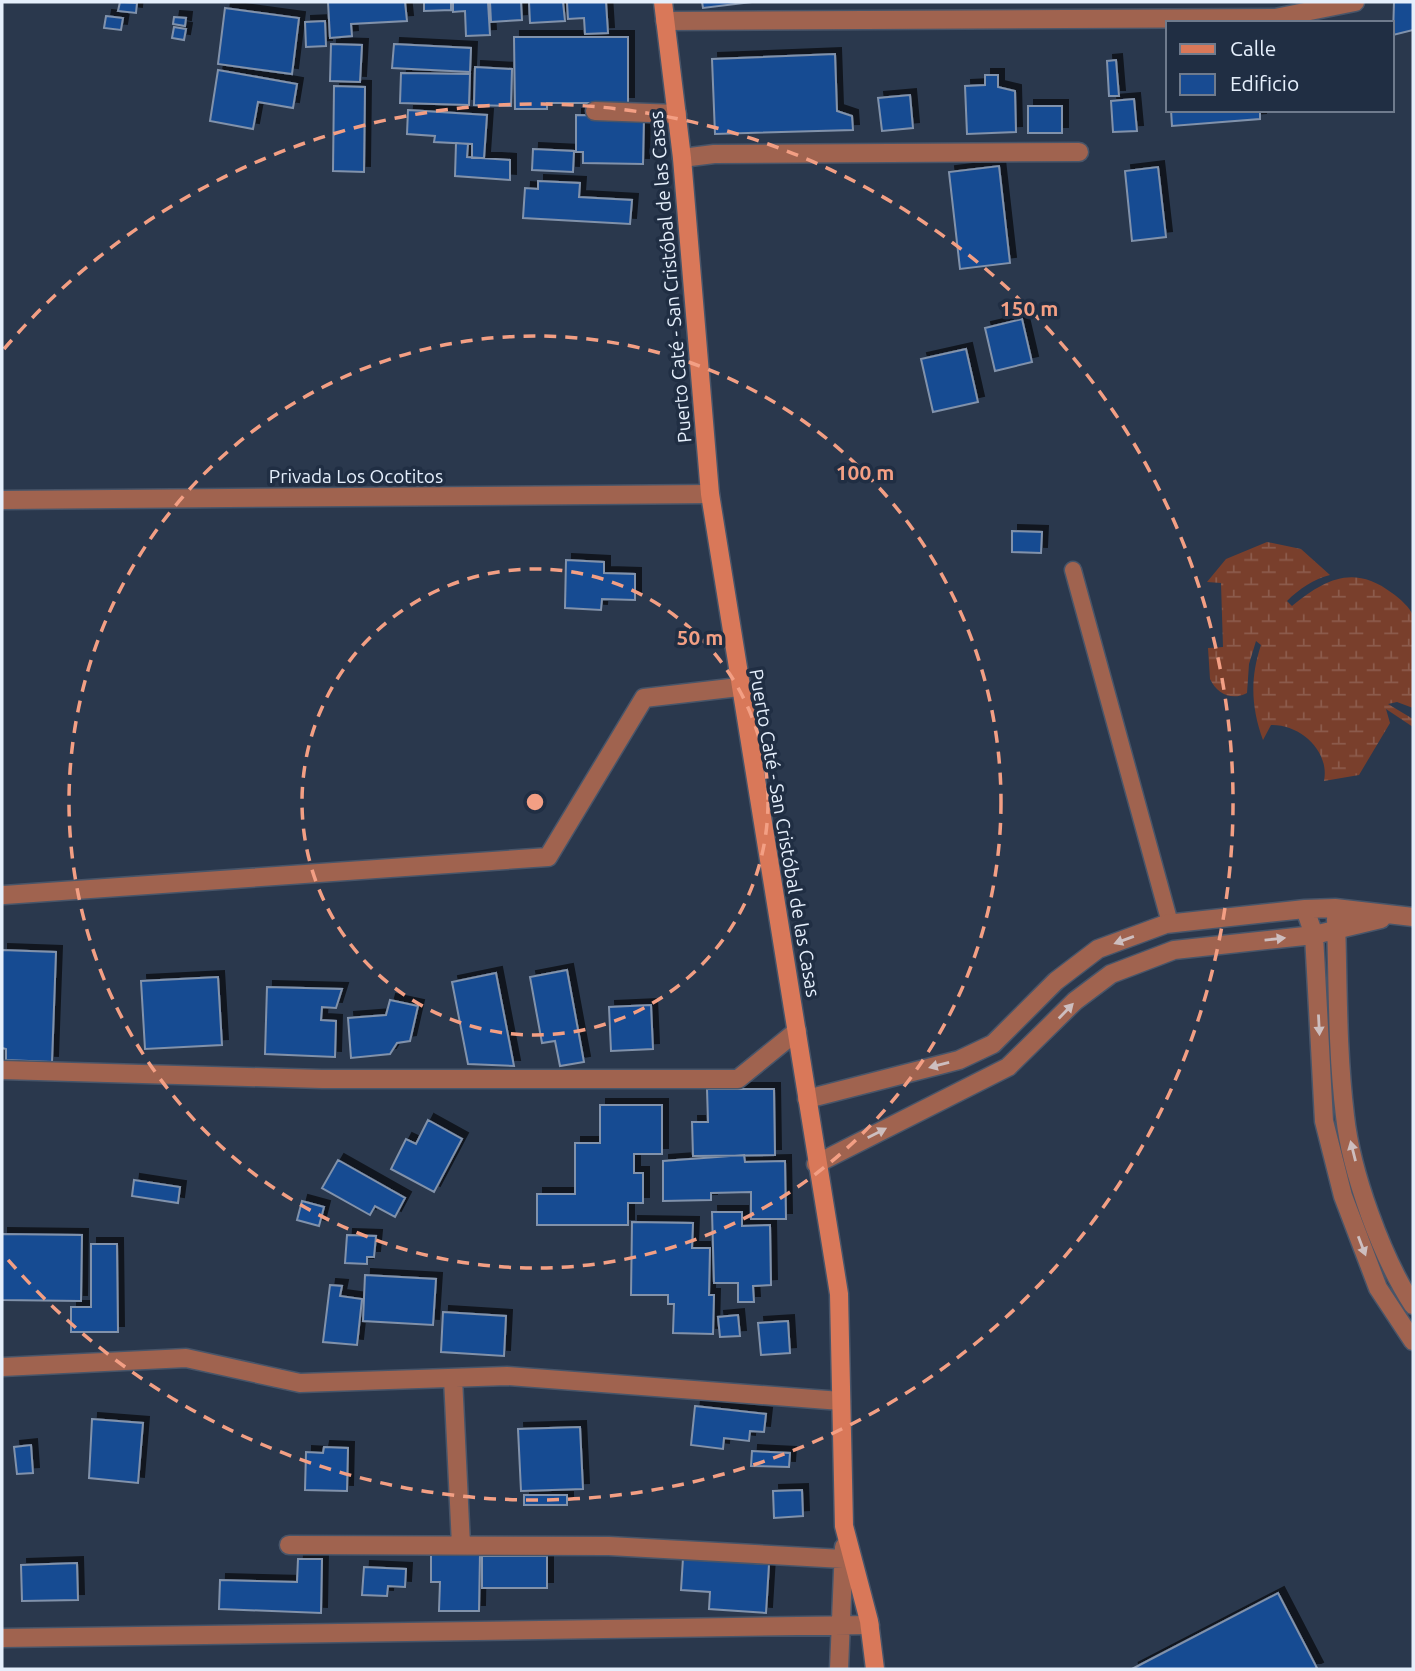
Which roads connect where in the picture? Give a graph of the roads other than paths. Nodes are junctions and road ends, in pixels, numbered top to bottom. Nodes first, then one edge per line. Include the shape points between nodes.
1 (663, 2) edge
2 (1355, 2) edge
3 (665, 21) junction
4 (595, 111) dead end
5 (677, 114) junction
6 (1079, 152) dead end
7 (682, 158) junction
8 (710, 494) junction
9 (2, 500) edge
10 (1073, 570) dead end
11 (739, 687) junction
12 (4, 895) dead end
13 (1335, 908) junction
14 (1305, 909) junction
15 (1391, 917) junction
16 (1413, 917) edge
17 (1170, 923) junction
18 (1336, 931) junction
19 (1314, 934) junction
20 (797, 1031) junction
21 (2, 1070) edge
22 (807, 1099) junction
23 (816, 1164) junction
24 (1413, 1305) edge
25 (1413, 1341) edge
26 (2, 1367) edge
27 (453, 1378) junction
28 (841, 1401) junction
29 (844, 1527) junction
30 (289, 1545) dead end
31 (461, 1545) junction
32 (843, 1559) junction
33 (870, 1625) junction
34 (841, 1626) junction
35 (2, 1638) edge
36 (839, 1669) edge
37 (874, 1669) edge

1 - 3 main road, Puerto Caté - San Cristóbal de las Casas
2 - 3 street via 1275,18
3 - 5 main road, Puerto Caté - San Cristóbal de las Casas
4 - 5 street
5 - 7 main road, Puerto Caté - San Cristóbal de las Casas
6 - 7 street via 714,154
7 - 8 main road, Puerto Caté - San Cristóbal de las Casas
8 - 9 street, Privada Los Ocotitos
8 - 11 main road, Puerto Caté - San Cristóbal de las Casas
10 - 17 lane
11 - 12 street via 644,698 548,858
11 - 20 main road, Puerto Caté - San Cristóbal de las Casas
13 - 14 street
13 - 15 street
13 - 18 street
14 - 17 street
14 - 19 street
15 - 16 street
15 - 18 street
17 -> 22 street via 1098,949 1056,981 993,1044 959,1060
18 - 19 street
24 -> 18 street via 1396,1279 1363,1190 1345,1118
23 -> 19 street via 1008,1067 1075,1001 1111,974 1174,950
19 -> 25 street via 1324,1121 1343,1196 1378,1288
20 - 21 street via 738,1079 322,1079
20 - 22 main road, Puerto Caté - San Cristóbal de las Casas
22 - 23 main road, Puerto Caté - San Cristóbal de las Casas
23 - 28 main road, Puerto Caté - San Cristóbal de las Casas via 839,1294
26 - 27 street via 186,1358 300,1383
27 - 28 street via 507,1376
27 - 31 street
28 - 29 main road, Puerto Caté - San Cristóbal de las Casas
29 - 32 street
29 - 33 main road, Puerto Caté - San Cristóbal de las Casas
30 - 31 street
31 - 32 street via 609,1546
32 - 34 street
33 - 34 street
33 - 37 main road, Puerto Caté - San Cristóbal de las Casas
34 - 35 street
34 - 36 street

